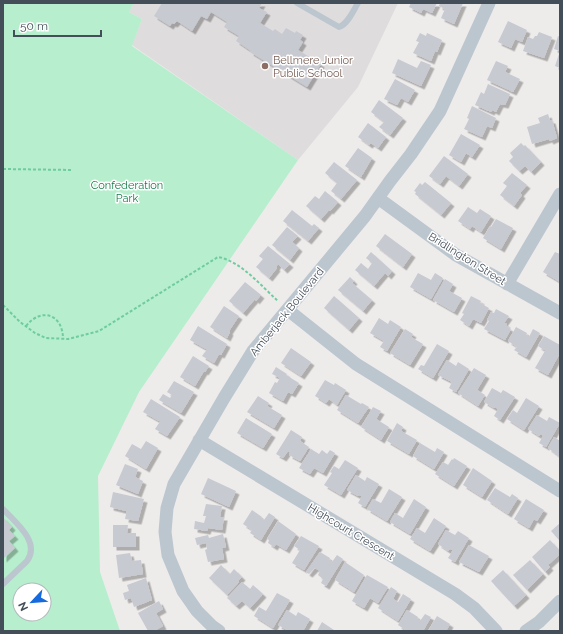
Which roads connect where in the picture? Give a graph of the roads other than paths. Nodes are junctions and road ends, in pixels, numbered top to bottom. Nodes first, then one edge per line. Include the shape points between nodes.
1 (297, 3) edge
2 (358, 3) edge
3 (489, 3) edge
4 (560, 194) edge
5 (378, 198) junction
6 (507, 284) junction
7 (288, 310) junction
8 (560, 314) edge
9 (199, 440) junction
10 (560, 491) edge
11 (3, 509) edge
12 (3, 584) edge
13 (560, 601) edge
14 (219, 631) edge
15 (496, 631) edge
16 (526, 631) edge

1 - 2 lane via 339,27 343,26
3 - 5 street, Amberjack Boulevard via 440,111
4 - 6 street
5 - 6 street, Bridlington Street via 442,246
5 - 7 street, Amberjack Boulevard
6 - 8 street, Bridlington Street
7 - 9 street, Amberjack Boulevard via 253,351
7 - 10 street via 356,364
9 - 14 street, Amberjack Boulevard via 174,484 167,508 165,532 168,555 183,591 197,611
9 - 15 street, Highcourt Crescent via 455,594 474,608
11 - 12 lane via 25,533 32,549 30,558
13 - 16 street

